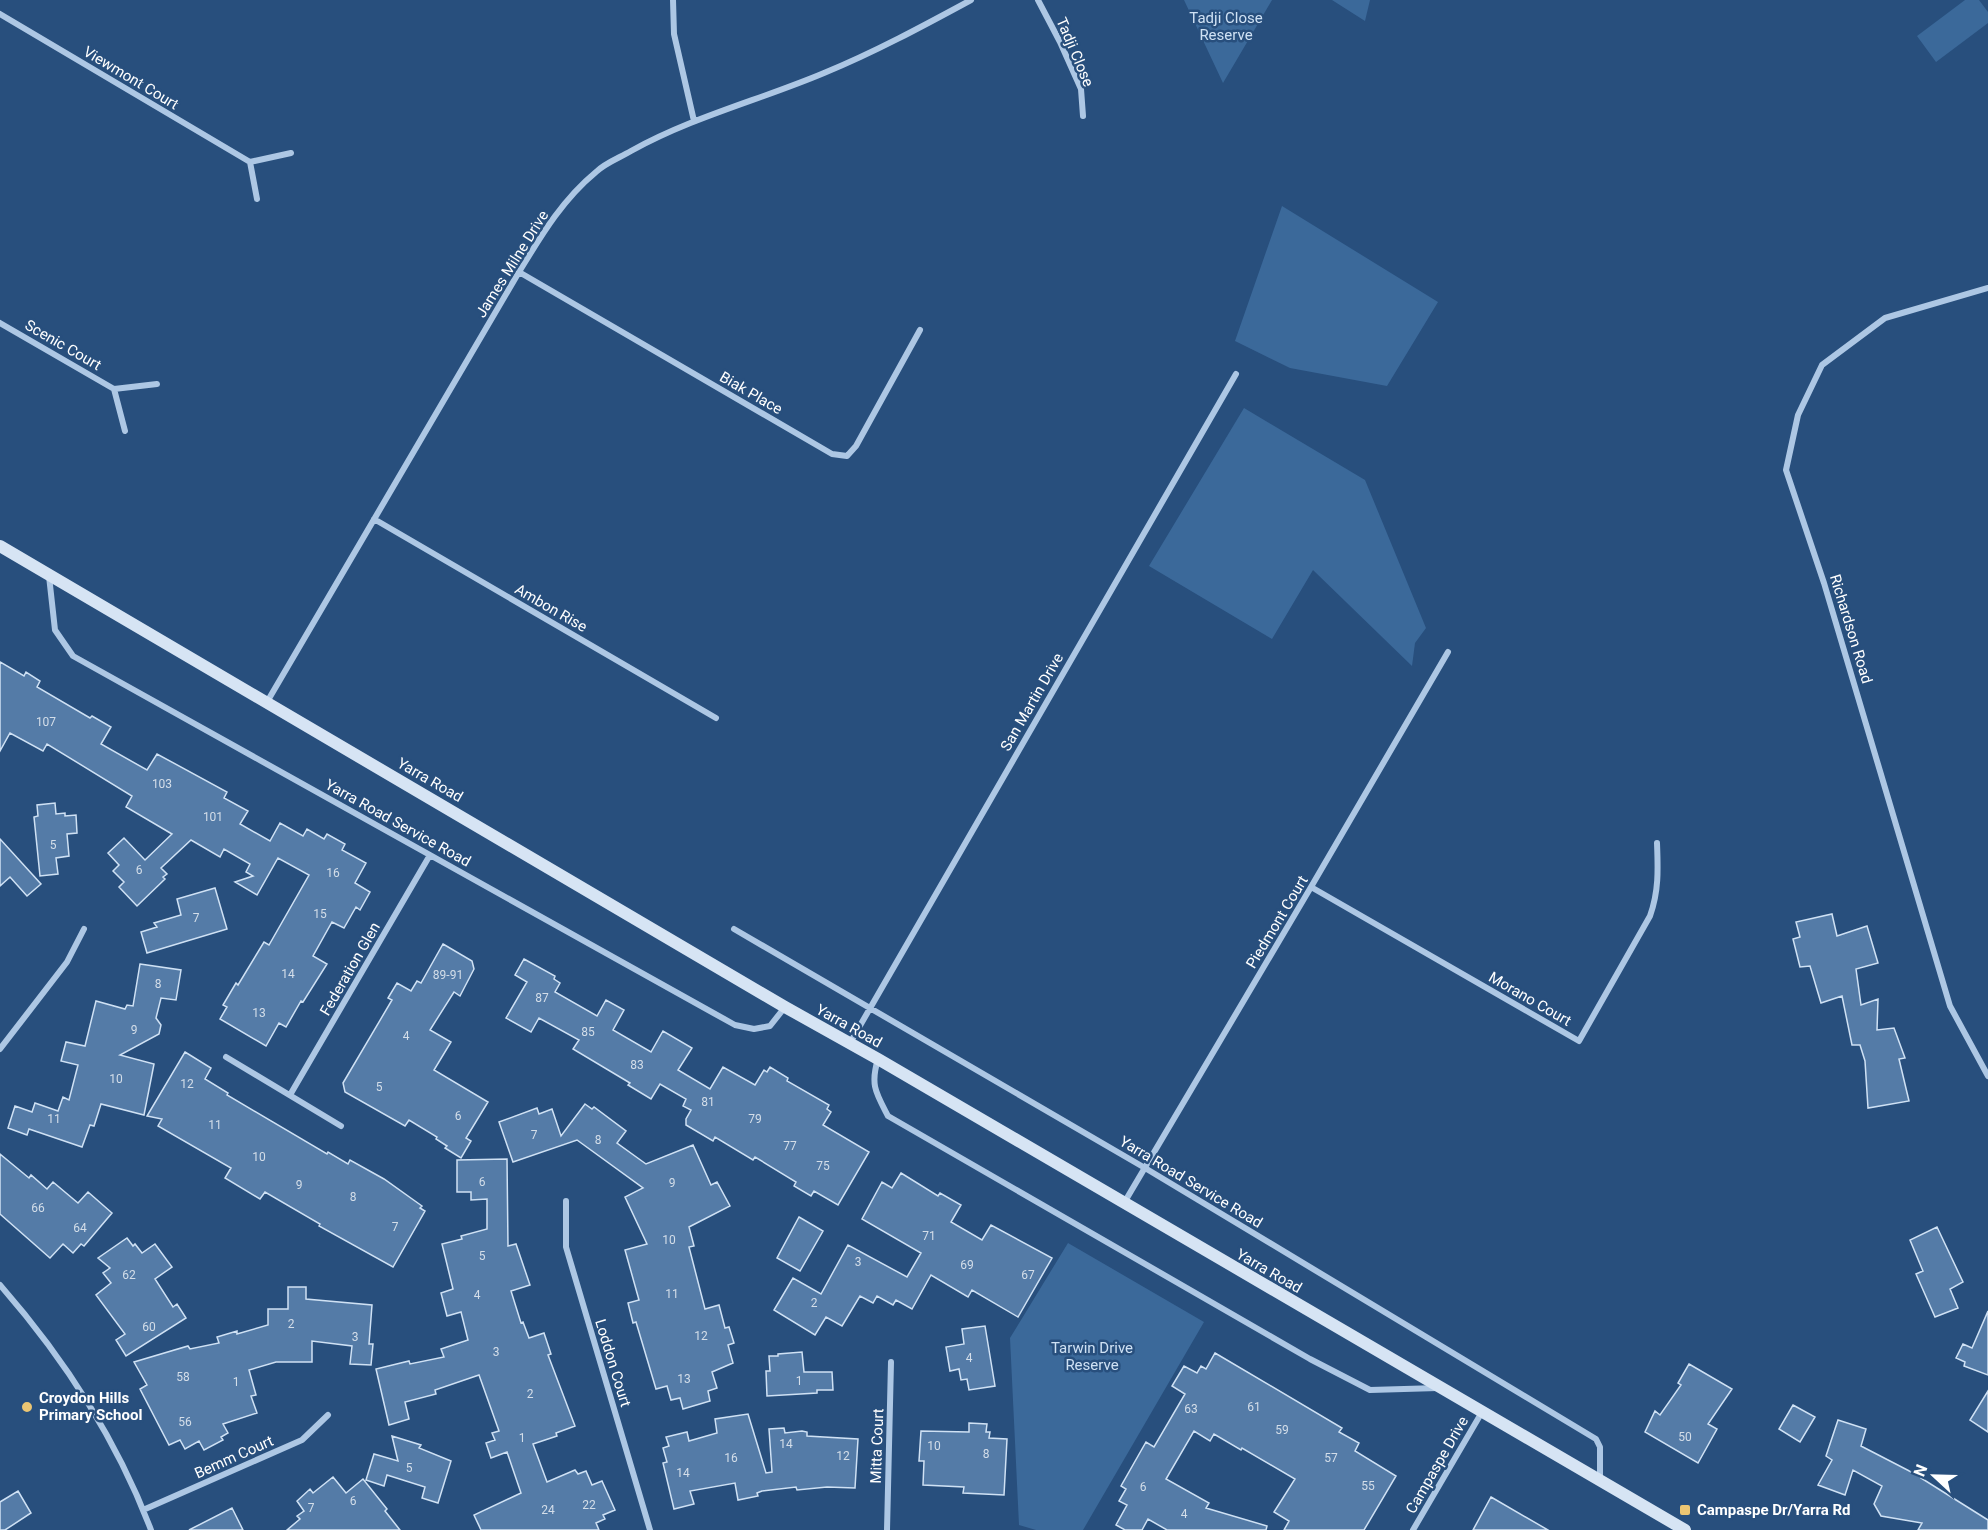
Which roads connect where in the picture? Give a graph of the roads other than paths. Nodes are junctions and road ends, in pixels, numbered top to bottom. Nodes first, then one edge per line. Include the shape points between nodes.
1 (673, 0) edge
2 (971, 0) edge
3 (1038, 0) edge
4 (0, 15) edge
5 (1083, 116) dead end
6 (694, 121) junction
7 (291, 153) dead end
8 (250, 162) junction
9 (257, 199) dead end
10 (519, 272) junction
11 (1988, 288) edge
12 (0, 323) edge
13 (920, 330) dead end
14 (1236, 374) dead end
15 (157, 384) dead end
16 (114, 389) junction
17 (124, 431) dead end
18 (374, 519) junction
19 (0, 546) edge
20 (49, 575) junction
21 (1448, 651) dead end
22 (267, 702) junction
23 (716, 718) dead end
24 (1657, 843) dead end
25 (430, 855) junction
26 (1311, 887) junction
27 (84, 929) dead end
28 (734, 929) dead end
29 (785, 1007) junction
30 (869, 1010) junction
31 (850, 1043) junction
32 (0, 1049) edge
33 (226, 1057) dead end
34 (878, 1059) junction
35 (1988, 1076) edge
36 (290, 1095) junction
37 (341, 1126) dead end
38 (1145, 1168) junction
39 (566, 1201) dead end
40 (1124, 1204) junction
41 (0, 1285) edge
42 (891, 1362) dead end
43 (1441, 1388) junction
44 (1482, 1411) junction
45 (328, 1415) dead end
46 (1600, 1481) junction
47 (143, 1510) junction
48 (151, 1530) edge
49 (650, 1530) edge
50 (887, 1530) edge
51 (1413, 1530) edge
52 (1685, 1530) edge

1 - 6 street via 674,34
2 - 6 street, James Milne Drive via 825,73
3 - 5 street, Tadji Close via 1081,90
4 - 8 street, Viewmont Court
6 - 10 street, James Milne Drive via 597,170 563,203
7 - 8 street
8 - 9 street
10 - 13 street, Biak Place via 832,454 847,456 856,446
10 - 18 street, James Milne Drive
11 - 35 street, Richardson Road via 1885,318 1822,365 1798,415 1786,470 1824,583 1950,1006
12 - 16 street, Scenic Court
14 - 30 street, San Martin Drive
15 - 16 street
16 - 17 street
18 - 22 street, James Milne Drive
18 - 23 street, Ambon Rise
19 - 20 main road, Yarra Road
20 - 22 main road, Yarra Road
20 - 25 street, Yarra Road Service Road via 55,630 73,656
21 - 26 street, Piedmont Court
22 - 29 main road, Yarra Road
24 - 26 street, Morano Court via 1658,879 1650,916 1579,1041
25 - 29 street, Yarra Road Service Road via 735,1025 754,1029 770,1026
25 - 36 street, Federation Glen
26 - 38 street, Piedmont Court
27 - 32 street via 67,962
28 - 30 street, Yarra Road Service Road
29 - 31 main road, Yarra Road
30 - 31 street, San Martin Drive
30 - 38 street, Yarra Road Service Road
31 - 34 main road, Yarra Road
33 - 36 street
34 - 40 main road, Yarra Road
34 - 43 street via 873,1087 888,1116 1370,1390
36 - 37 street
38 - 40 street, Piedmont Court
38 - 46 street, Yarra Road Service Road via 1596,1439 1600,1447
39 - 49 street, Loddon Court via 566,1247
40 - 43 main road, Yarra Road
41 - 47 street via 48,1343 82,1395
42 - 50 street, Mitta Court
43 - 44 main road, Yarra Road
44 - 46 main road, Yarra Road
44 - 51 street, Campaspe Drive
45 - 47 street, Bemm Court via 302,1440
46 - 52 main road, Yarra Road
47 - 48 street

